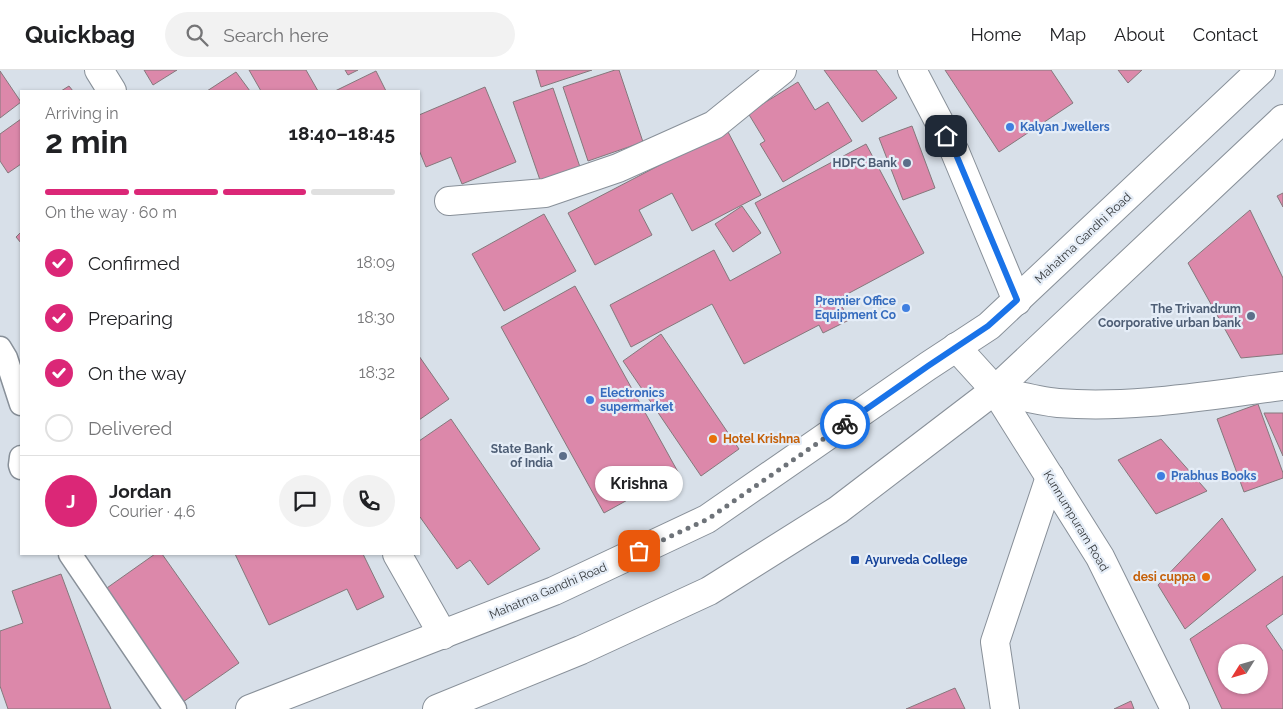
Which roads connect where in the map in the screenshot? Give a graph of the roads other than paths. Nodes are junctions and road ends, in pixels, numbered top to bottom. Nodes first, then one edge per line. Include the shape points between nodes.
1 (99, 70) edge
2 (782, 70) edge
3 (912, 70) edge
4 (1261, 70) edge
5 (111, 90) edge
6 (1283, 119) edge
7 (449, 201) dead end
8 (1017, 300) junction
9 (0, 348) edge
10 (956, 348) junction
11 (1283, 386) edge
12 (995, 390) junction
13 (20, 401) edge
14 (1050, 477) junction
15 (71, 555) edge
16 (397, 555) edge
17 (443, 635) junction
18 (175, 709) edge
19 (250, 709) edge
20 (438, 709) edge
21 (1005, 709) edge
22 (1175, 709) edge

1 - 5 main road
2 - 7 main road via 714,125 618,168 545,193
3 - 8 main road via 955,152
4 - 8 main road, Mahatma Gandhi Road
6 - 12 main road
8 - 10 main road, Mahatma Gandhi Road
9 - 13 lane
10 - 12 main road, Kunnumpuram Road
10 - 17 main road, Mahatma Gandhi Road via 708,519 554,591
11 - 12 main road via 1167,401 1102,403 1058,403
12 - 14 main road, Kunnumpuram Road
12 - 20 main road via 838,510 709,591 581,650
14 - 21 main road via 995,642
14 - 22 main road, Kunnumpuram Road via 1100,557
15 - 18 lane
16 - 17 main road
17 - 19 main road, Mahatma Gandhi Road

